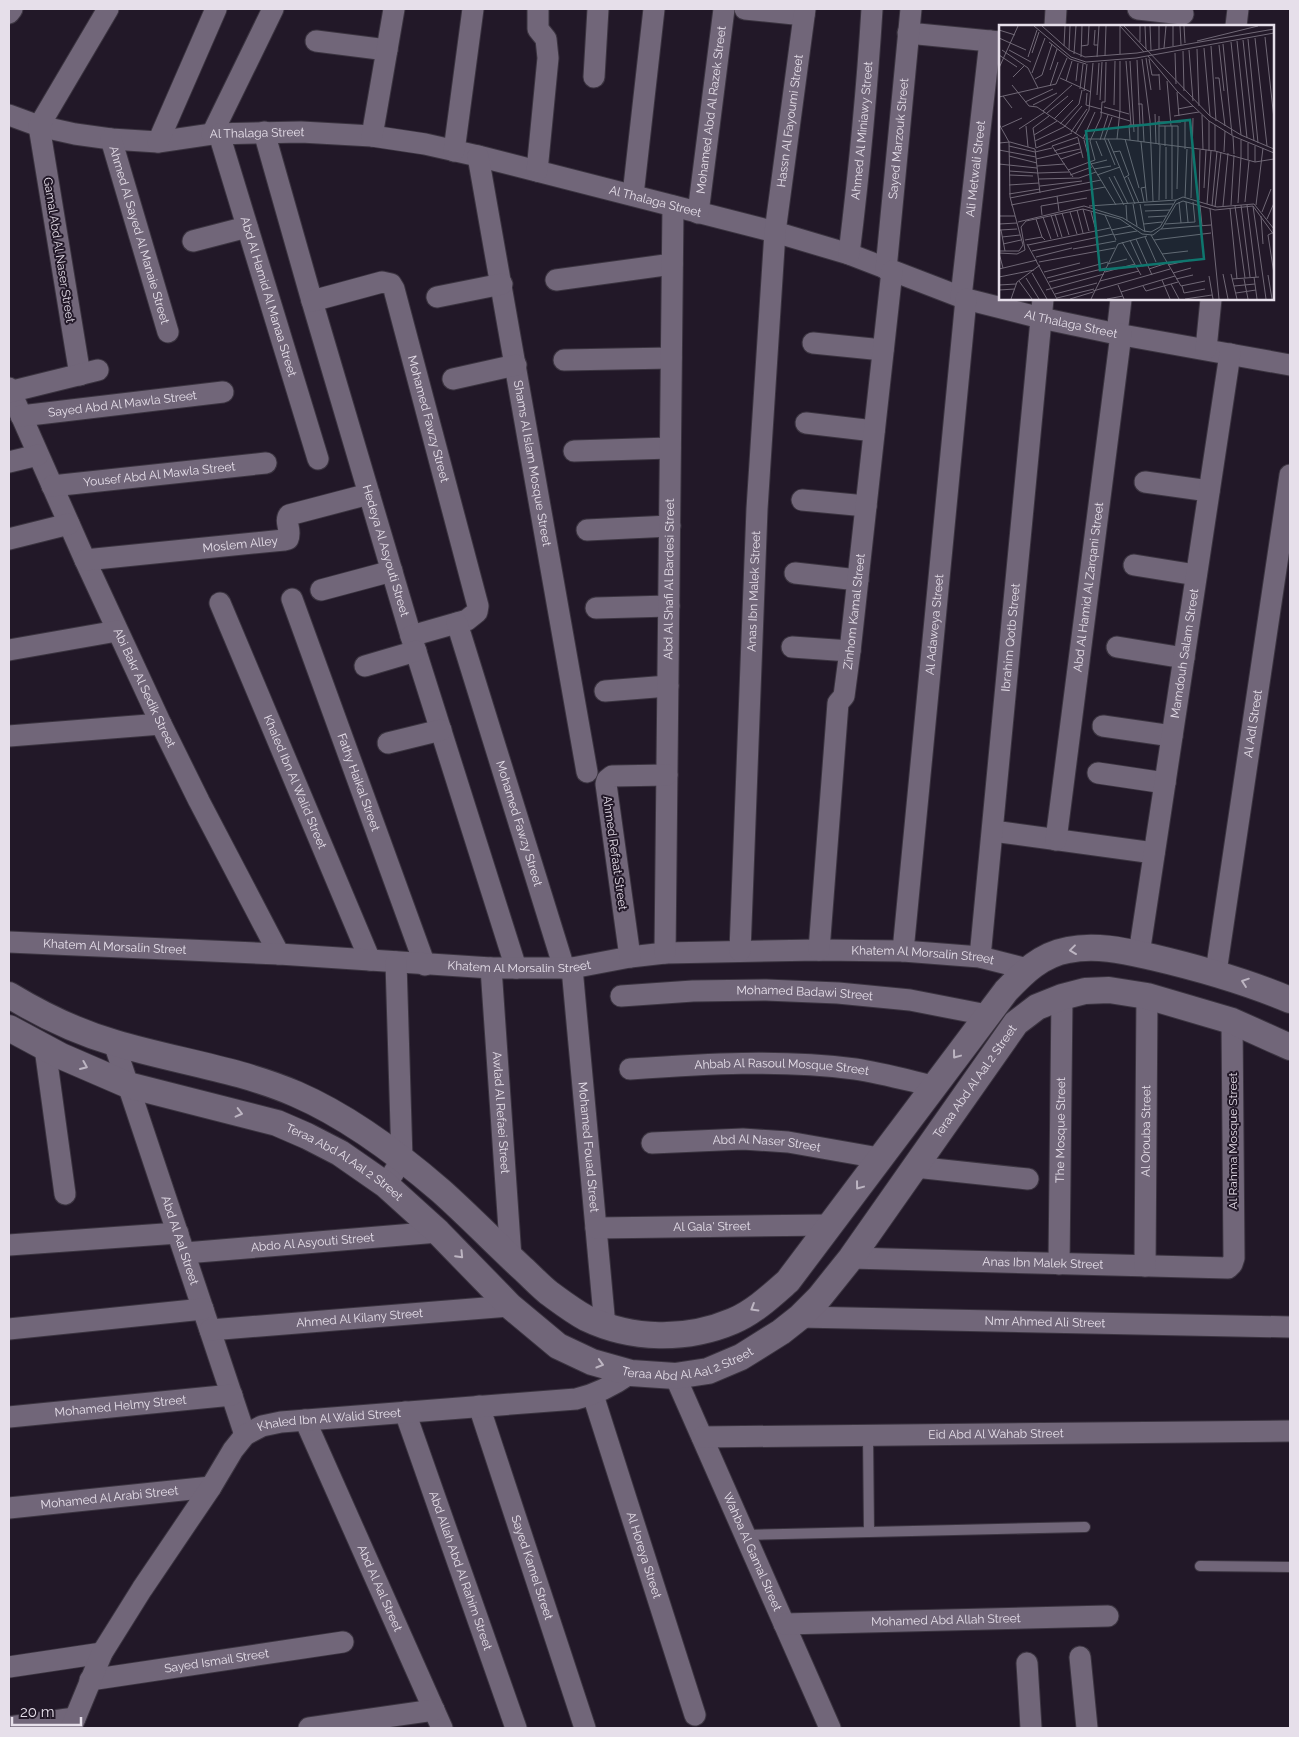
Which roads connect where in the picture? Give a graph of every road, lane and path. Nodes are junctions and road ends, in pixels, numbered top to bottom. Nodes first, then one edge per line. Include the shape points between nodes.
1 (12, 9) edge
2 (108, 9) edge
3 (216, 9) edge
4 (273, 9) edge
5 (394, 9) edge
6 (473, 9) edge
7 (538, 9) edge
8 (598, 9) edge
9 (654, 9) edge
10 (724, 9) edge
11 (745, 9) edge
12 (872, 9) edge
13 (911, 9) edge
14 (1056, 9) edge
15 (1138, 9) edge
16 (1238, 9) edge
17 (805, 12) edge
18 (9, 14) edge
19 (1183, 14) dead end
20 (1056, 25) edge
21 (1236, 25) edge
22 (908, 33) junction
23 (316, 41) dead end
24 (995, 42) edge
25 (387, 50) junction
26 (594, 77) dead end
27 (9, 115) edge
28 (39, 126) junction
29 (264, 132) junction
30 (216, 134) junction
31 (372, 136) junction
32 (111, 139) junction
33 (158, 142) junction
34 (454, 151) junction
35 (478, 156) junction
36 (537, 171) junction
37 (633, 195) junction
38 (673, 206) junction
39 (698, 213) junction
40 (247, 227) junction
41 (775, 232) junction
42 (193, 241) dead end
43 (849, 254) junction
44 (672, 264) junction
45 (889, 270) junction
46 (556, 280) dead end
47 (502, 284) junction
48 (437, 297) dead end
49 (964, 298) junction
50 (1121, 300) edge
51 (1211, 300) edge
52 (312, 301) junction
53 (1042, 308) edge
54 (168, 332) dead end
55 (1119, 334) junction
56 (813, 343) dead end
57 (1206, 349) junction
58 (883, 350) junction
59 (1230, 354) junction
60 (671, 358) junction
61 (564, 360) dead end
62 (516, 365) junction
63 (1290, 365) edge
64 (453, 379) dead end
65 (9, 390) edge
66 (224, 392) dead end
67 (21, 416) junction
68 (806, 424) dead end
69 (874, 431) junction
70 (670, 448) junction
71 (574, 451) dead end
72 (38, 455) junction
73 (318, 459) dead end
74 (9, 462) edge
75 (266, 463) dead end
76 (1290, 475) edge
77 (1145, 482) dead end
78 (52, 486) junction
79 (1209, 491) junction
80 (369, 494) junction
81 (802, 500) dead end
82 (866, 506) junction
83 (69, 524) junction
84 (670, 526) junction
85 (587, 530) dead end
86 (9, 539) edge
87 (85, 560) junction
88 (1134, 565) dead end
89 (392, 571) junction
90 (795, 573) dead end
91 (1196, 575) junction
92 (858, 580) junction
93 (321, 590) dead end
94 (292, 599) dead end
95 (220, 603) dead end
96 (669, 606) junction
97 (596, 608) dead end
98 (457, 623) junction
99 (117, 631) junction
100 (414, 643) junction
101 (792, 647) dead end
102 (1118, 648) dead end
103 (9, 650) edge
104 (850, 651) junction
105 (1184, 658) junction
106 (365, 666) dead end
107 (668, 686) junction
108 (605, 691) dead end
109 (161, 724) junction
110 (1103, 726) dead end
111 (441, 730) junction
112 (9, 736) edge
113 (1172, 736) junction
114 (388, 743) dead end
115 (587, 772) dead end
116 (1098, 773) dead end
117 (667, 775) junction
118 (1165, 783) junction
119 (993, 831) junction
120 (1056, 840) junction
121 (1154, 853) junction
122 (9, 942) edge
123 (820, 950) junction
124 (740, 951) junction
125 (903, 951) junction
126 (1127, 952) junction
127 (665, 953) junction
128 (279, 954) junction
129 (630, 957) junction
130 (980, 957) junction
131 (370, 960) junction
132 (396, 962) junction
133 (425, 965) junction
134 (491, 968) junction
135 (516, 968) junction
136 (568, 968) junction
137 (1027, 969) junction
138 (1216, 972) junction
139 (1109, 990) junction
140 (9, 995) edge
141 (621, 996) dead end
142 (1147, 996) junction
143 (1062, 997) junction
144 (1290, 1000) edge
145 (987, 1015) junction
146 (1232, 1021) junction
147 (9, 1028) edge
148 (114, 1043) junction
149 (1290, 1047) edge
150 (45, 1048) junction
151 (630, 1069) dead end
152 (128, 1085) junction
153 (934, 1086) junction
154 (652, 1143) dead end
155 (879, 1158) junction
156 (402, 1159) junction
157 (915, 1167) junction
158 (1028, 1179) dead end
159 (386, 1186) junction
160 (64, 1194) dead end
161 (830, 1225) junction
162 (596, 1228) junction
163 (178, 1232) junction
164 (438, 1232) junction
165 (9, 1245) edge
166 (185, 1253) junction
167 (511, 1258) junction
168 (851, 1258) junction
169 (1233, 1261) joint
170 (1059, 1264) junction
171 (1145, 1266) junction
172 (510, 1306) junction
173 (203, 1309) junction
174 (800, 1317) junction
175 (594, 1321) junction
176 (1290, 1327) edge
177 (9, 1329) edge
178 (210, 1330) junction
179 (572, 1353) junction
180 (631, 1373) junction
181 (675, 1376) junction
182 (232, 1395) junction
183 (593, 1395) junction
184 (479, 1406) junction
185 (405, 1412) junction
186 (9, 1417) edge
187 (305, 1420) junction
188 (1290, 1431) edge
189 (245, 1435) junction
190 (868, 1435) junction
191 (702, 1436) junction
192 (211, 1487) junction
193 (9, 1508) edge
194 (1085, 1527) dead end
195 (869, 1532) junction
196 (745, 1535) junction
197 (1200, 1566) dead end
198 (1290, 1566) edge
199 (1108, 1616) dead end
200 (784, 1624) junction
201 (343, 1642) dead end
202 (102, 1653) junction
203 (1080, 1657) dead end
204 (1027, 1663) dead end
205 (9, 1667) edge
206 (90, 1680) junction
207 (695, 1715) dead end
208 (438, 1719) edge
209 (73, 1723) edge
210 (9, 1727) edge
211 (309, 1728) edge
212 (516, 1728) edge
213 (585, 1728) edge
214 (830, 1728) edge
215 (1031, 1728) edge
216 (1087, 1728) edge

1 - 18 street
2 - 28 street
3 - 33 street
4 - 30 street
5 - 25 street
6 - 34 street
7 - 36 street via 538,29 546,39 548,58
8 - 26 street
9 - 37 street
10 - 39 street, Mohamed Abd Al Razek Street
11 - 17 street
12 - 43 street, Ahmed Al Miniawy Street
13 - 22 street, Sayed Marzouk Street
14 - 20 street
15 - 19 street
16 - 21 street
17 - 41 street, Hassn Al Fayoumi Street
22 - 24 street
22 - 45 street, Sayed Marzouk Street
23 - 25 street
24 - 49 street, Ali Metwali Street
25 - 31 street
27 - 28 street, Al Thalaga Street
28 - 32 street, Al Thalaga Street
28 - 65 street, Gamal Abd Al Naser Street via 89,372
29 - 30 street, Al Thalaga Street
29 - 31 street, Al Thalaga Street
29 - 52 street, Hedeya Al Asyouti Street
30 - 33 street, Al Thalaga Street
30 - 40 street, Abd Al Hamid Al Manaa Street
31 - 34 street, Al Thalaga Street
32 - 33 street, Al Thalaga Street
32 - 54 street, Ahmed Al Sayed Al Manaie Street
34 - 35 street, Al Thalaga Street
35 - 36 street, Al Thalaga Street
35 - 47 street, Shams Al Islam Mosque Street
36 - 37 street, Al Thalaga Street
37 - 38 street, Al Thalaga Street
38 - 39 street, Al Thalaga Street
38 - 44 street, Abd Al Shafi Al Bardesi Street
39 - 41 street, Al Thalaga Street
40 - 42 street
40 - 73 street, Abd Al Hamid Al Manaa Street
41 - 43 street, Al Thalaga Street
41 - 124 street, Anas Ibn Malek Street via 758,509
43 - 45 street, Al Thalaga Street
44 - 46 street
44 - 60 street, Abd Al Shafi Al Bardesi Street
45 - 49 street, Al Thalaga Street
45 - 58 street, Zinhom Kamal Street
47 - 48 street
47 - 62 street, Shams Al Islam Mosque Street
49 - 53 street, Al Thalaga Street
49 - 125 street, Al Adaweya Street
50 - 55 street, Abd Al Hamid Al Zarqani Street
51 - 57 street
52 - 80 street, Hedeya Al Asyouti Street
52 - 98 street, Mohamed Fawzy Street via 382,282 391,284 394,289 478,606 473,617
53 - 55 street, Al Thalaga Street
53 - 119 street, Ibrahim Qotb Street
55 - 57 street, Al Thalaga Street
55 - 120 street, Abd Al Hamid Al Zarqani Street
56 - 58 street
57 - 59 street, Al Thalaga Street
58 - 69 street, Zinhom Kamal Street
59 - 63 street, Al Thalaga Street
59 - 79 street, Mamdouh Salam Street
60 - 61 street
60 - 70 street, Abd Al Shafi Al Bardesi Street
62 - 64 street
62 - 115 street, Shams Al Islam Mosque Street
65 - 67 street, Abi Bakr Al Sedik Street
66 - 67 street, Sayed Abd Al Mawla Street
67 - 72 street, Abi Bakr Al Sedik Street
68 - 69 street
69 - 82 street, Zinhom Kamal Street
70 - 71 street
70 - 84 street, Abd Al Shafi Al Bardesi Street
72 - 74 street
72 - 78 street, Abi Bakr Al Sedik Street
75 - 78 street, Yousef Abd Al Mawla Street
76 - 138 street, Al Adl Street
77 - 79 street
78 - 83 street, Abi Bakr Al Sedik Street
79 - 91 street, Mamdouh Salam Street
80 - 87 street, Moslem Alley via 289,515 290,534 284,540
80 - 89 street, Hedeya Al Asyouti Street
81 - 82 street
82 - 92 street, Zinhom Kamal Street
83 - 86 street
83 - 87 street, Abi Bakr Al Sedik Street
84 - 85 street
84 - 96 street, Abd Al Shafi Al Bardesi Street
87 - 99 street, Abi Bakr Al Sedik Street
88 - 91 street
89 - 93 street
89 - 100 street, Hedeya Al Asyouti Street
90 - 92 street
91 - 105 street, Mamdouh Salam Street
92 - 104 street, Zinhom Kamal Street
94 - 133 street, Fathy Haikal Street
95 - 131 street, Khaled Ibn Al Walid Street
96 - 97 street
96 - 107 street, Abd Al Shafi Al Bardesi Street
98 - 100 street, Mohamed Fawzy Street
98 - 136 street, Mohamed Fawzy Street
99 - 103 street
99 - 109 street, Abi Bakr Al Sedik Street
100 - 106 street, Mohamed Fawzy Street
100 - 111 street, Hedeya Al Asyouti Street
101 - 104 street
102 - 105 street
104 - 123 street, Zinhom Kamal Street via 844,696 838,704
105 - 113 street, Mamdouh Salam Street
107 - 108 street
107 - 117 street, Abd Al Shafi Al Bardesi Street
109 - 112 street
109 - 128 street, Abi Bakr Al Sedik Street
110 - 113 street
111 - 114 street
111 - 135 street, Hedeya Al Asyouti Street
113 - 118 street, Mamdouh Salam Street
116 - 118 street
117 - 127 street, Abd Al Shafi Al Bardesi Street
117 - 129 street, Ahmed Refaat Street via 612,776 606,784
118 - 121 street, Mamdouh Salam Street
119 - 120 street
119 - 130 street, Ibrahim Qotb Street
120 - 121 street
121 - 126 street, Mamdouh Salam Street
122 - 128 street, Khatem Al Morsalin Street
123 - 124 street, Khatem Al Morsalin Street
123 - 125 street, Khatem Al Morsalin Street
124 - 127 street, Khatem Al Morsalin Street
125 - 130 street, Khatem Al Morsalin Street
126 -> 137 street, Teraa Abd Al Aal 2 Street via 1094,948 1068,950
126 - 138 street, Teraa Abd Al Aal 2 Street
126 - 139 street
127 - 129 street, Khatem Al Morsalin Street
128 - 131 street, Khatem Al Morsalin Street
129 - 136 street, Khatem Al Morsalin Street
130 - 137 street, Khatem Al Morsalin Street
131 - 132 street, Khatem Al Morsalin Street
132 - 133 street, Khatem Al Morsalin Street
132 - 156 street
133 - 134 street, Khatem Al Morsalin Street
134 - 135 street, Khatem Al Morsalin Street
134 - 167 street, Awlad Al Refaei Street
135 - 136 street, Khatem Al Morsalin Street
136 - 162 street, Mohamed Fouad Street
137 - 145 street, Teraa Abd Al Aal 2 Street
144 -> 138 street, Teraa Abd Al Aal 2 Street
139 - 142 street, Teraa Abd Al Aal 2 Street
139 - 143 street, Teraa Abd Al Aal 2 Street via 1085,991
140 - 148 street, Teraa Abd Al Aal 2 Street via 76,1030
141 - 145 street, Mohamed Badawi Street via 766,990 838,993 910,1000
142 - 146 street, Teraa Abd Al Aal 2 Street
142 - 171 street, Al Orouba Street
143 - 157 street, Teraa Abd Al Aal 2 Street via 1036,1007 1016,1024
143 - 170 street, The Mosque Street
145 -> 153 street, Teraa Abd Al Aal 2 Street
146 - 149 street, Teraa Abd Al Aal 2 Street
146 - 169 street, Al Rahma Mosque Street
147 - 150 street, Teraa Abd Al Aal 2 Street
148 - 152 street, Abd Al Aal Street
148 - 156 street, Teraa Abd Al Aal 2 Street via 237,1074 296,1094 348,1121
150 -> 152 street, Teraa Abd Al Aal 2 Street
150 - 160 street
151 - 153 street, Ahbab Al Rasoul Mosque Street via 780,1063 855,1069
152 -> 159 street, Teraa Abd Al Aal 2 Street via 277,1123 340,1153
152 - 163 street, Abd Al Aal Street
153 - 155 street, Teraa Abd Al Aal 2 Street
154 - 155 street, Abd Al Naser Street via 788,1142
155 -> 161 street, Teraa Abd Al Aal 2 Street
156 - 159 street
156 - 167 street, Teraa Abd Al Aal 2 Street via 469,1216
157 - 158 street
157 - 168 street, Teraa Abd Al Aal 2 Street
159 - 164 street, Teraa Abd Al Aal 2 Street
161 - 162 street, Al Gala' Street
161 -> 175 street, Teraa Abd Al Aal 2 Street via 788,1281 763,1304 734,1320 703,1331 670,1336 637,1334
162 - 175 street, Mohamed Fouad Street
163 - 165 street
163 - 166 street, Abd Al Aal Street
164 - 166 street, Abdo Al Asyouti Street
164 -> 172 street, Teraa Abd Al Aal 2 Street
166 - 173 street, Abd Al Aal Street
167 - 175 street, Teraa Abd Al Aal 2 Street via 547,1292
168 - 170 street, Anas Ibn Malek Street
168 - 174 street, Teraa Abd Al Aal 2 Street
169 - 171 street, Anas Ibn Malek Street via 1228,1268
170 - 171 street, Anas Ibn Malek Street
172 - 178 street, Ahmed Al Kilany Street
172 - 179 street, Teraa Abd Al Aal 2 Street via 558,1346
173 - 177 street
173 - 178 street, Abd Al Aal Street
174 - 176 street, Nmr Ahmed Ali Street
174 - 181 street, Teraa Abd Al Aal 2 Street via 741,1357 708,1370
175 - 179 street
178 - 182 street, Abd Al Aal Street
179 -> 180 street, Teraa Abd Al Aal 2 Street
180 - 181 street, Teraa Abd Al Aal 2 Street
180 - 183 street, Khaled Ibn Al Walid Street
181 - 191 street, Wahba Al Gamal Street
182 - 186 street, Mohamed Helmy Street
182 - 189 street, Abd Al Aal Street
183 - 184 street, Khaled Ibn Al Walid Street
183 - 207 street, Al Horeya Street
184 - 185 street, Khaled Ibn Al Walid Street
184 - 213 street, Sayed Kamel Street
185 - 187 street, Khaled Ibn Al Walid Street
185 - 212 street, Abd Allah Abd Al Rahim Street
187 - 189 street, Khaled Ibn Al Walid Street via 262,1426
187 - 208 street, Abd Al Aal Street
188 - 190 street, Eid Abd Al Wahab Street
189 - 192 street, Khaled Ibn Al Walid Street
190 - 191 street, Eid Abd Al Wahab Street
190 - 195 lane
191 - 196 street, Wahba Al Gamal Street
192 - 193 street, Mohamed Al Arabi Street
192 - 202 street, Khaled Ibn Al Walid Street
194 - 195 lane
195 - 196 lane
196 - 200 street, Wahba Al Gamal Street
197 - 198 lane
199 - 200 street, Mohamed Abd Allah Street
200 - 214 street, Wahba Al Gamal Street
201 - 206 street, Sayed Ismail Street
202 - 205 street
202 - 206 street, Khaled Ibn Al Walid Street
203 - 216 street
204 - 215 street
206 - 209 street, Khaled Ibn Al Walid Street
208 - 211 street
209 - 210 street

